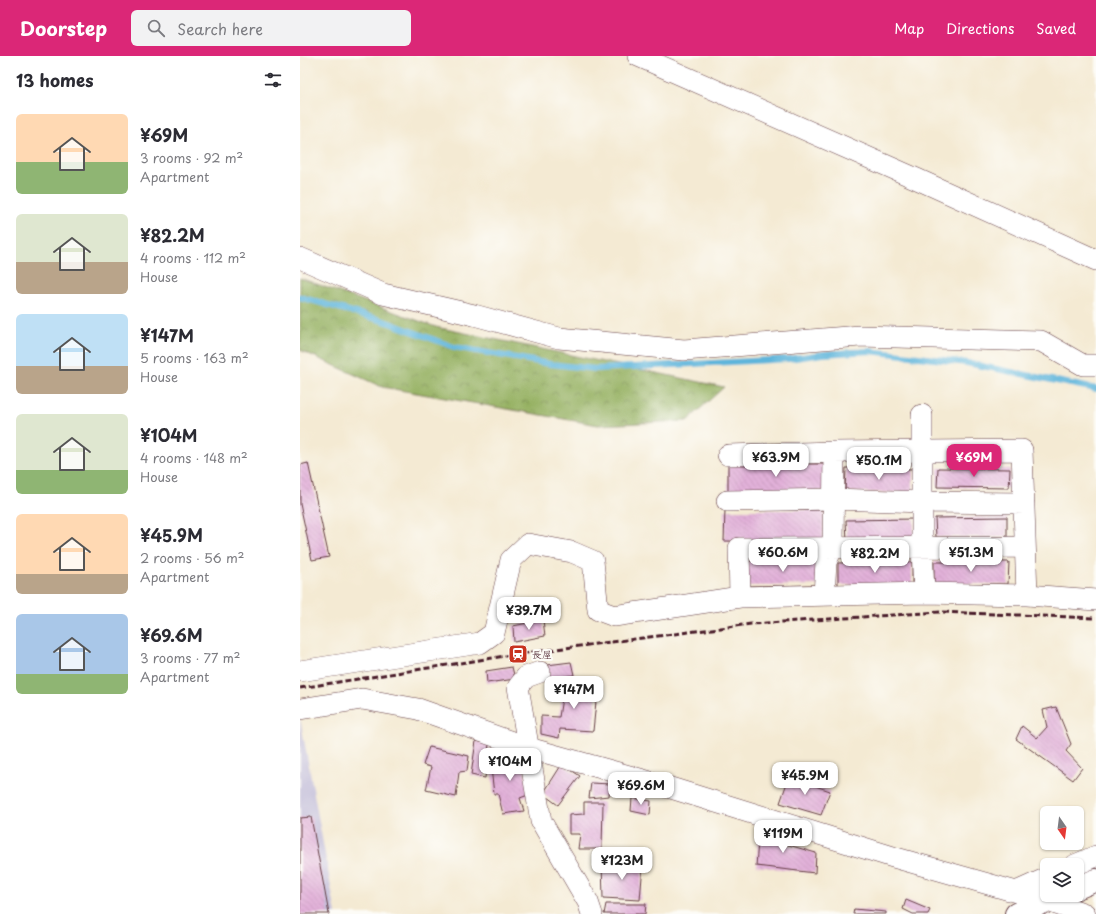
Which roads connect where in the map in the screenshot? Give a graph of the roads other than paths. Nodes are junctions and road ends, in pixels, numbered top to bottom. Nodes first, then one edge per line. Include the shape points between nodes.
1 (638, 56) edge
2 (300, 258) edge
3 (1096, 260) edge
4 (1096, 365) edge
5 (922, 415) dead end
6 (922, 451) junction
7 (834, 452) junction
8 (728, 455) dead end
9 (834, 500) junction
10 (727, 501) dead end
11 (923, 502) junction
12 (1024, 503) junction
13 (833, 547) junction
14 (1025, 547) junction
15 (922, 548) junction
16 (924, 594) junction
17 (824, 595) junction
18 (1027, 595) junction
19 (740, 597) junction
20 (1096, 600) edge
21 (300, 671) edge
22 (540, 672) dead end
23 (300, 709) edge
24 (529, 748) junction
25 (1096, 856) edge
26 (1084, 861) edge
27 (1096, 880) edge
28 (1040, 881) edge
29 (1084, 885) edge
30 (1016, 892) junction
31 (1040, 896) edge
32 (1044, 902) edge
33 (1062, 902) edge
34 (592, 914) edge
35 (1016, 914) edge
36 (1085, 914) edge

1 - 3 street
2 - 4 street via 383,294 559,338 684,350 860,336 1041,341 1083,365
5 - 6 street
6 - 7 street
6 - 11 street
6 - 12 street via 1022,450
7 - 8 street
7 - 9 street
9 - 10 street
9 - 11 street
9 - 13 street
11 - 12 street
11 - 15 street
12 - 14 street
13 - 15 street
13 - 17 street via 826,562
13 - 19 street via 739,548
14 - 15 street
14 - 18 street
15 - 16 street
16 - 17 street
16 - 18 street
17 - 19 street
18 - 20 street
19 - 21 street via 614,616 598,610 593,561 572,552 528,544 511,560 494,633 480,643
22 - 24 street via 526,678 518,687
23 - 24 street via 362,699 418,709
24 - 30 street via 658,784 893,857
24 - 34 street via 541,821 588,902
25 - 26 street
27 - 29 street
28 - 30 street
30 - 31 street
32 - 35 street
33 - 36 street

